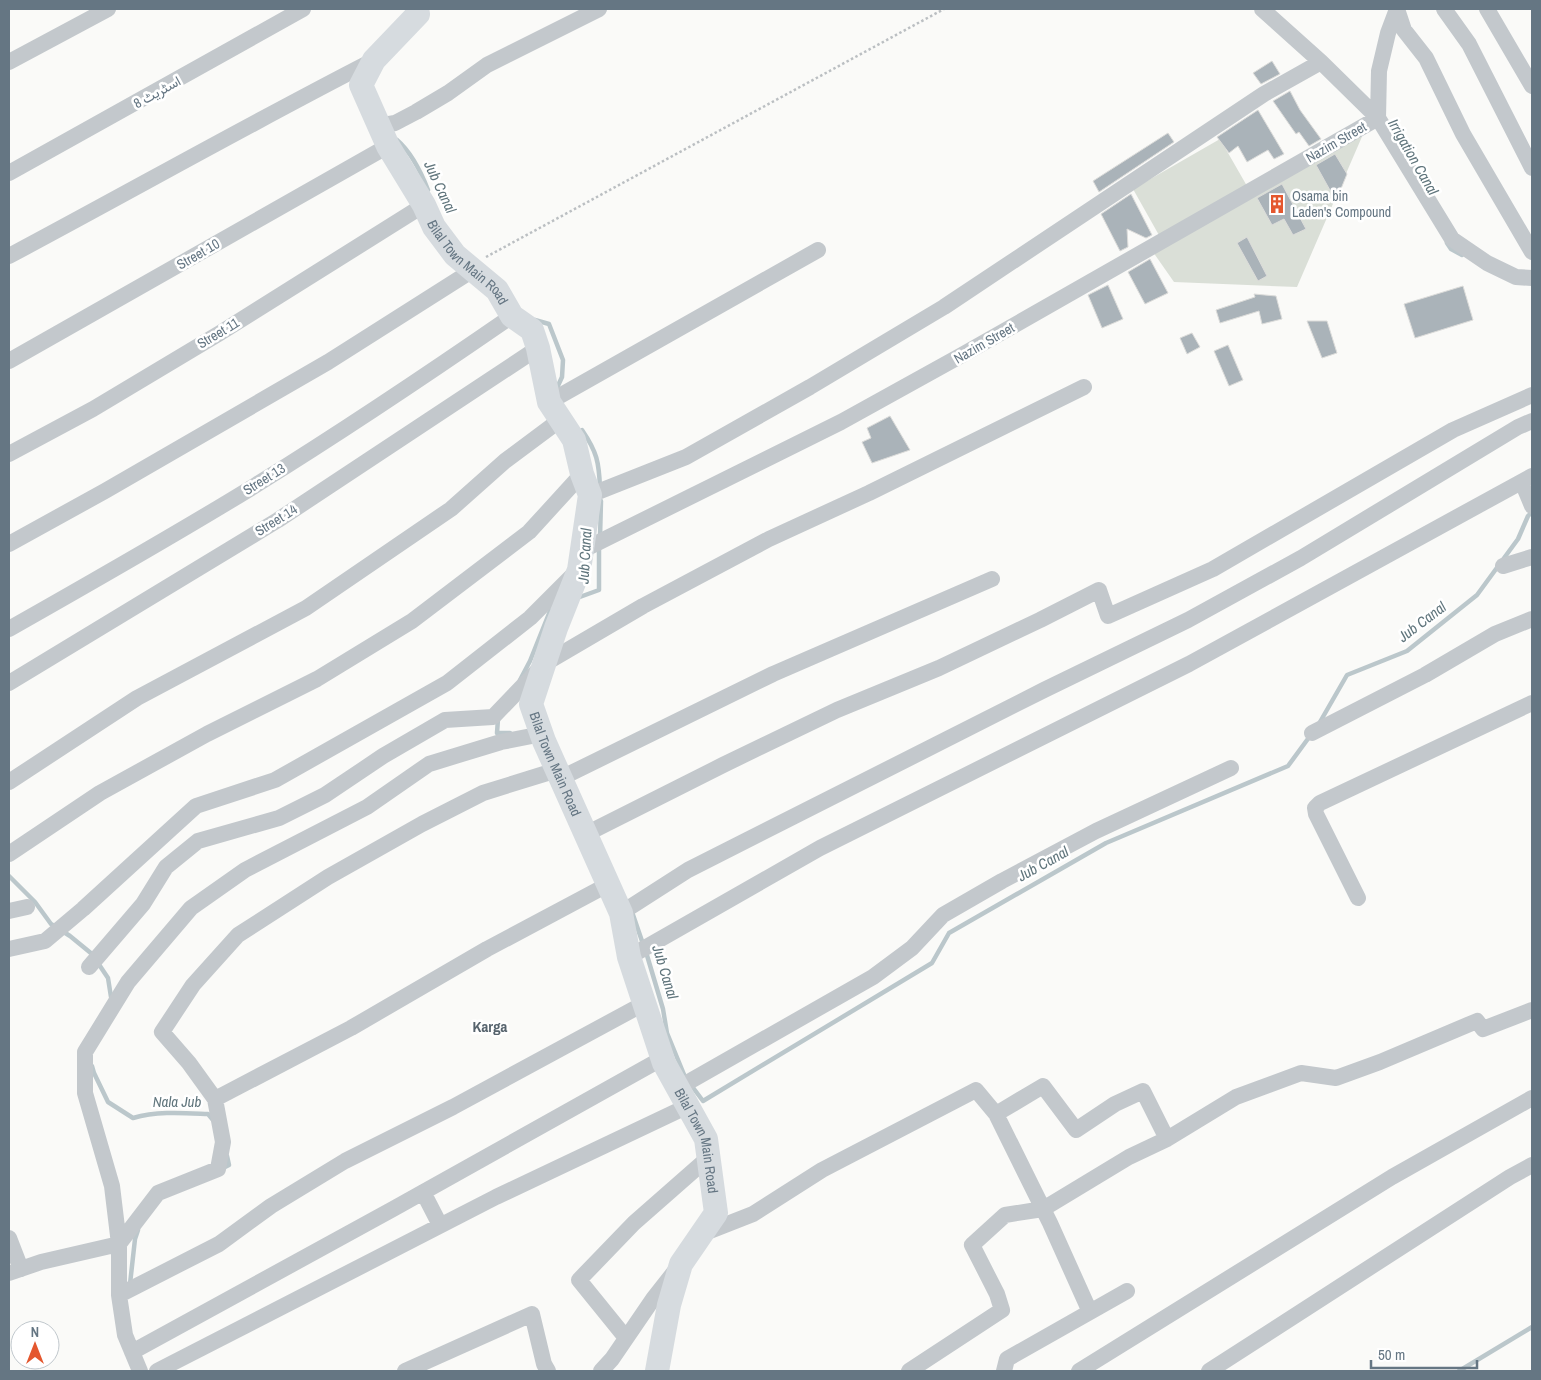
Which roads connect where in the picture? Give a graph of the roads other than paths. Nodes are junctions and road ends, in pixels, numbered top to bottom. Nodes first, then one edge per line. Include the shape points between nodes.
1 (108, 9) edge
2 (303, 9) edge
3 (600, 9) edge
4 (1262, 9) edge
5 (1397, 9) edge
6 (1444, 9) edge
7 (1487, 9) edge
8 (422, 10) edge
9 (374, 60) junction
10 (9, 62) edge
11 (1321, 62) junction
12 (1532, 86) edge
13 (1378, 118) junction
14 (383, 136) junction
15 (1532, 168) edge
16 (9, 173) edge
17 (424, 205) junction
18 (818, 250) dead end
19 (1532, 252) edge
20 (9, 256) edge
21 (471, 269) junction
22 (1532, 278) edge
23 (512, 316) junction
24 (538, 348) junction
25 (9, 362) edge
26 (1084, 387) dead end
27 (1532, 395) edge
28 (555, 411) junction
29 (1532, 422) edge
30 (9, 454) edge
31 (1527, 479) edge
32 (586, 485) junction
33 (1532, 506) edge
34 (9, 544) edge
35 (1532, 558) edge
36 (580, 560) junction
37 (1503, 566) dead end
38 (992, 579) dead end
39 (1532, 619) edge
40 (9, 629) edge
41 (544, 664) junction
42 (9, 683) edge
43 (1532, 703) edge
44 (1312, 733) dead end
45 (542, 734) junction
46 (1231, 768) dead end
47 (559, 774) junction
48 (9, 782) edge
49 (586, 834) junction
50 (9, 854) edge
51 (608, 884) junction
52 (1358, 898) dead end
53 (27, 907) dead end
54 (9, 911) edge
55 (622, 913) junction
56 (9, 949) edge
57 (630, 958) junction
58 (89, 967) dead end
59 (644, 1003) junction
60 (1532, 1010) edge
61 (662, 1058) junction
62 (683, 1097) junction
63 (1532, 1098) edge
64 (215, 1099) junction
65 (996, 1114) junction
66 (1167, 1139) junction
67 (708, 1158) junction
68 (1532, 1165) edge
69 (422, 1192) junction
70 (1043, 1209) junction
71 (440, 1225) junction
72 (702, 1234) junction
73 (9, 1238) edge
74 (119, 1244) junction
75 (681, 1264) junction
76 (15, 1271) edge
77 (1127, 1291) dead end
78 (120, 1295) junction
79 (1090, 1312) junction
80 (626, 1338) junction
81 (132, 1352) junction
82 (140, 1371) edge
83 (157, 1371) edge
84 (405, 1371) edge
85 (548, 1371) edge
86 (601, 1371) edge
87 (657, 1371) edge
88 (909, 1371) edge
89 (1004, 1371) edge
90 (1079, 1371) edge
91 (1209, 1371) edge

1 - 10 street
2 - 16 street, اسٹریٹ 8
3 - 14 street, Street 10 via 487,65 448,93 395,123
4 - 11 street
5 - 13 street via 1380,71
5 - 19 street via 1404,30 1426,58 1463,134
6 - 15 street via 1469,44
7 - 12 street
8 - 9 street, Bilal Town Main Road
9 - 14 street, Bilal Town Main Road via 361,85
9 - 20 street
11 - 13 street
11 - 32 street via 1264,94 944,307 810,387 686,457
13 - 22 street via 1452,239 1495,267 1516,277
13 - 36 street, Nazim Street via 962,355
14 - 17 street, Bilal Town Main Road
14 - 25 street, Street 10
17 - 21 street, Bilal Town Main Road via 434,227 455,255
17 - 30 street, Street 11 via 93,409
18 - 28 street
21 - 23 street, Bilal Town Main Road via 497,290
21 - 34 street via 328,362
23 - 24 street, Bilal Town Main Road via 532,330
23 - 40 street, Street 13 via 257,484
24 - 28 street, Bilal Town Main Road
24 - 42 street, Street 14 via 278,520
26 - 41 street via 769,539 643,606
27 - 49 street via 1453,430 1213,569 1108,616 1099,590 939,668 837,710
28 - 32 street, Bilal Town Main Road via 574,440
28 - 48 street via 451,509 306,608 137,698
29 - 55 street via 1518,427 1301,558 1188,620 688,870
31 - 33 street
31 - 57 street via 1189,664 820,848
32 - 36 street, Bilal Town Main Road
32 - 50 street via 412,621 317,679 100,793
35 - 37 street
36 - 41 street, Bilal Town Main Road
36 - 56 street, Nazim Street via 530,618 447,683 274,780 196,806 45,941
38 - 47 street via 773,674
39 - 44 street via 1495,634 1425,675
41 - 45 street, Bilal Town Main Road via 532,704
41 - 58 street via 493,718 446,720 383,756 325,795 279,818 198,841 166,867 143,904
43 - 52 street via 1315,808
45 - 47 street, Bilal Town Main Road
45 - 74 street via 501,742 429,764 367,807 245,870 191,908 128,982 85,1052 85,1093 112,1186
46 - 62 street via 1096,831 942,915 912,948 873,976
47 - 49 street, Bilal Town Main Road
47 - 64 street via 483,792 328,878 238,935 193,985 162,1032
49 - 51 street, Bilal Town Main Road
51 - 55 street, Bilal Town Main Road
51 - 64 street via 351,1028
53 - 54 street
55 - 57 street, Bilal Town Main Road
57 - 59 street, Bilal Town Main Road
59 - 61 street, Bilal Town Main Road
59 - 78 street via 453,1107 345,1161 271,1206 219,1244
60 - 66 street via 1483,1029 1477,1021 1336,1078 1301,1073 1236,1097
61 - 62 street, Bilal Town Main Road
61 - 69 street
62 - 67 street, Bilal Town Main Road via 706,1139
62 - 71 street
63 - 90 street via 1392,1177
64 - 74 street via 222,1142 218,1169 158,1193
65 - 66 street via 1043,1086 1076,1130 1115,1104 1143,1091
65 - 70 street
65 - 72 street via 976,1090 822,1170 753,1214
66 - 70 street via 1129,1157
67 - 72 street, Bilal Town Main Road via 716,1213
67 - 80 street via 634,1223 579,1280
68 - 91 street
69 - 71 street
69 - 81 street
70 - 79 street
70 - 88 street via 1004,1215 972,1245 1002,1310
71 - 83 street
72 - 75 street, Bilal Town Main Road
73 - 76 street
74 - 76 street
74 - 78 street
75 - 80 street
75 - 87 street, Bilal Town Main Road via 669,1305
77 - 79 street
78 - 81 street via 125,1335
79 - 89 street via 1007,1359
80 - 86 street
81 - 82 street
84 - 85 street via 532,1314

